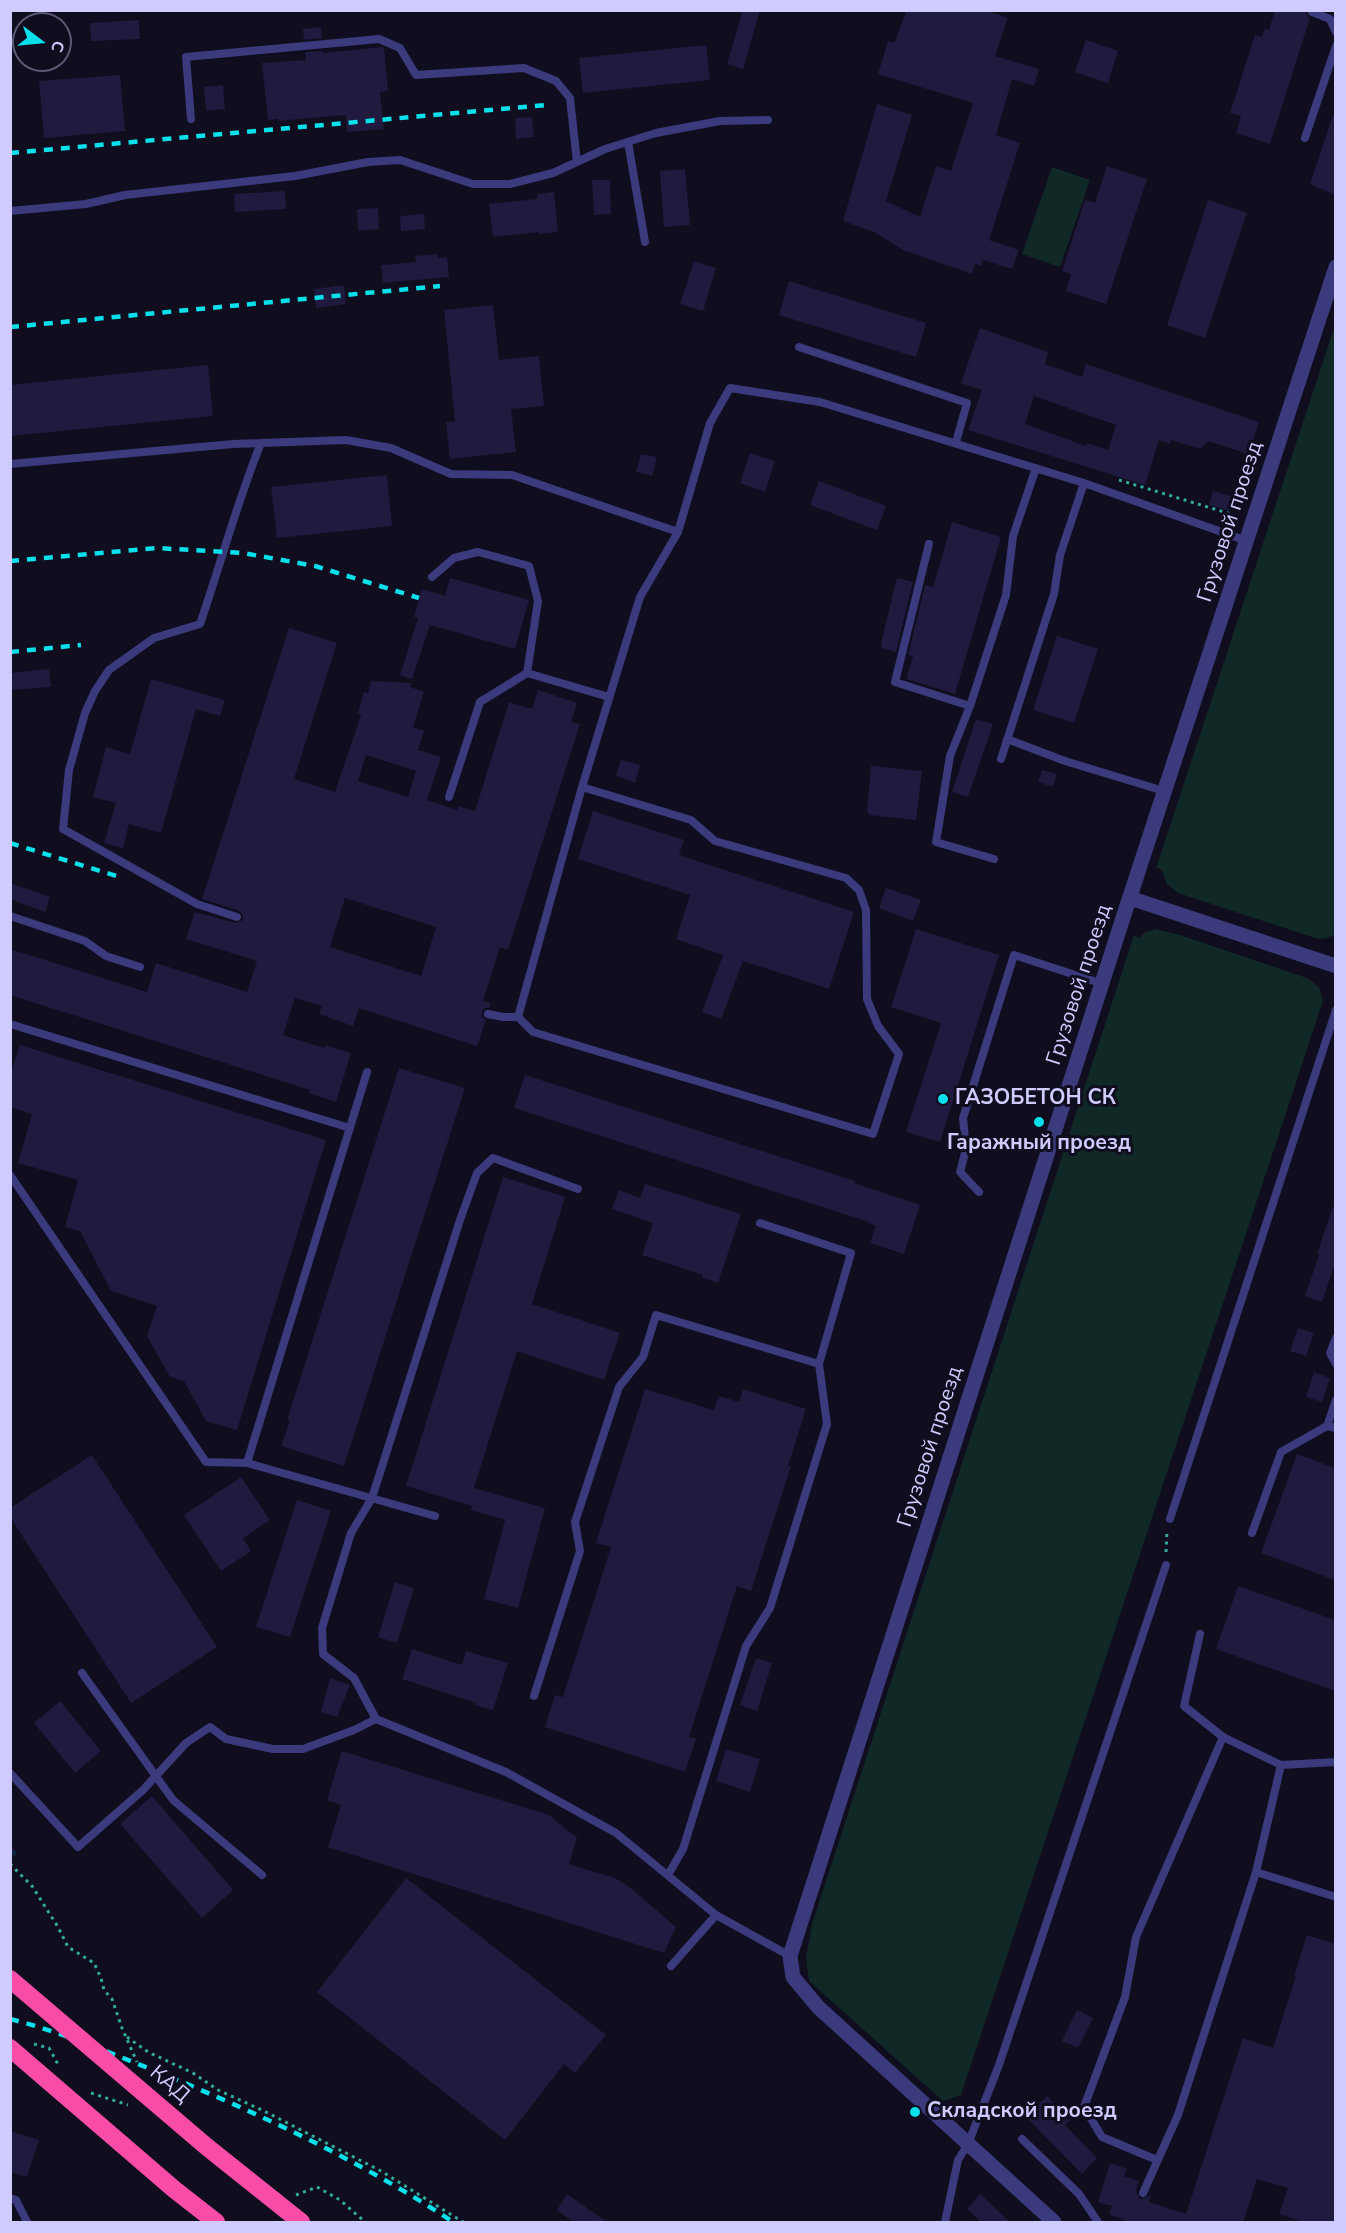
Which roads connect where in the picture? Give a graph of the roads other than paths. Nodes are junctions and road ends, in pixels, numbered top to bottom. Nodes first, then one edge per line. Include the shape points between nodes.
1 (1312, 12) dead end
2 (1335, 32) edge
3 (1335, 46) edge
4 (191, 119) dead end
5 (768, 120) dead end
6 (1305, 138) dead end
7 (628, 142) junction
8 (577, 162) junction
9 (10, 211) edge
10 (645, 242) dead end
11 (1335, 267) edge
12 (799, 348) dead end
13 (956, 442) junction
14 (261, 443) junction
15 (10, 464) edge
16 (1036, 468) junction
17 (1084, 483) junction
18 (678, 532) junction
19 (1247, 541) junction
20 (930, 544) dead end
21 (432, 578) dead end
22 (527, 673) junction
23 (609, 697) junction
24 (970, 706) junction
25 (1007, 739) junction
26 (1001, 759) dead end
27 (582, 787) junction
28 (1164, 791) junction
29 (449, 797) dead end
30 (994, 859) dead end
31 (1130, 898) junction
32 (10, 916) edge
33 (237, 917) dead end
34 (1335, 966) edge
35 (140, 967) dead end
36 (1103, 984) junction
37 (1335, 1010) edge
38 (488, 1014) dead end
39 (518, 1017) junction
40 (10, 1024) edge
41 (367, 1072) dead end
42 (350, 1128) junction
43 (10, 1174) edge
44 (578, 1189) dead end
45 (979, 1192) dead end
46 (760, 1223) dead end
47 (1335, 1338) edge
48 (819, 1364) junction
49 (1335, 1364) edge
50 (1335, 1400) edge
51 (1331, 1427) edge
52 (247, 1463) junction
53 (372, 1498) junction
54 (435, 1515) dead end
55 (1170, 1519) road end
56 (1252, 1533) dead end
57 (1166, 1565) road end
58 (1200, 1634) dead end
59 (82, 1673) dead end
60 (534, 1696) dead end
61 (376, 1719) junction
62 (1223, 1737) junction
63 (1335, 1762) edge
64 (1281, 1765) junction
65 (10, 1773) edge
66 (156, 1777) junction
67 (1256, 1872) junction
68 (262, 1875) dead end
69 (668, 1875) junction
70 (1335, 1897) edge
71 (716, 1915) junction
72 (790, 1956) junction
73 (671, 1966) dead end
74 (10, 1978) edge
75 (10, 2048) edge
76 (1023, 2139) dead end
77 (968, 2144) junction
78 (1157, 2160) junction
79 (1143, 2193) dead end
80 (10, 2198) edge
81 (27, 2223) edge
82 (216, 2223) edge
83 (301, 2223) edge
84 (945, 2223) edge
85 (1054, 2223) edge
86 (1098, 2223) edge

1 - 2 lane via 1330,20
3 - 6 lane
4 - 8 lane via 186,57 379,39 400,48 416,75 524,68 556,81 570,98
5 - 7 lane via 720,121
7 - 8 lane
7 - 10 lane
8 - 9 lane via 554,173 510,184 473,184 400,160 368,162 295,176
11 - 19 street, Грузовой проезд
12 - 13 lane via 968,403
13 - 16 lane
13 - 18 lane via 820,402 730,388 710,423
14 - 15 lane
14 - 18 lane via 346,440 391,448 451,474 512,475
14 - 33 lane via 200,624 154,638 109,670 95,691 69,770 63,829 197,904
16 - 17 lane
16 - 24 lane via 1013,536 1006,596
17 - 19 lane
17 - 25 lane
18 - 23 lane via 640,597
19 - 28 street, Грузовой проезд
20 - 24 lane via 895,682
21 - 22 lane via 454,558 478,552 529,566 538,601
22 - 23 lane
22 - 29 lane via 480,702
23 - 27 lane
24 - 30 lane via 950,756 936,842
25 - 26 lane
25 - 28 lane
27 - 39 lane
27 - 39 lane via 691,820 715,841 846,878 859,890 866,910 867,999 878,1026 899,1054 873,1134 533,1032
28 - 31 street, Грузовой проезд
31 - 34 street
31 - 36 street, Грузовой проезд
32 - 35 lane via 85,941 106,956
36 - 45 lane via 1014,955 963,1118 966,1149 960,1172
36 - 72 street, Грузовой проезд
37 - 55 lane
38 - 39 lane
40 - 42 lane
41 - 42 lane
42 - 52 lane
43 - 52 lane via 206,1462
44 - 53 lane via 493,1158 477,1173
46 - 48 lane via 851,1253
47 - 49 lane via 1330,1353
48 - 60 lane via 656,1315 643,1357 619,1387 574,1522 579,1551
48 - 69 lane via 827,1424 770,1608 746,1646 683,1849
50 - 51 lane
51 - 56 lane via 1281,1452
52 - 53 lane
53 - 54 lane
53 - 61 lane via 351,1533 322,1628 323,1654 354,1678
57 - 77 lane via 999,2065
58 - 62 lane via 1184,1706
59 - 66 lane
61 - 66 lane via 303,1749 273,1749 226,1739 210,1727 186,1743
61 - 69 lane via 506,1772 616,1833
62 - 64 lane
62 - 78 lane via 1136,1937 1125,1997 1084,2107 1102,2137
63 - 64 lane
64 - 67 lane
65 - 66 lane via 78,1847
66 - 68 lane via 173,1800
67 - 70 lane
67 - 78 lane via 1178,2115
69 - 71 lane
71 - 72 lane
71 - 73 lane
72 - 77 street via 793,1977 818,2007
74 - 83 highway, КАД, bridge
75 - 82 highway
76 - 86 lane via 1080,2194
77 - 84 lane via 958,2160
77 - 85 street
78 - 79 lane
80 - 81 lane via 16,2200

